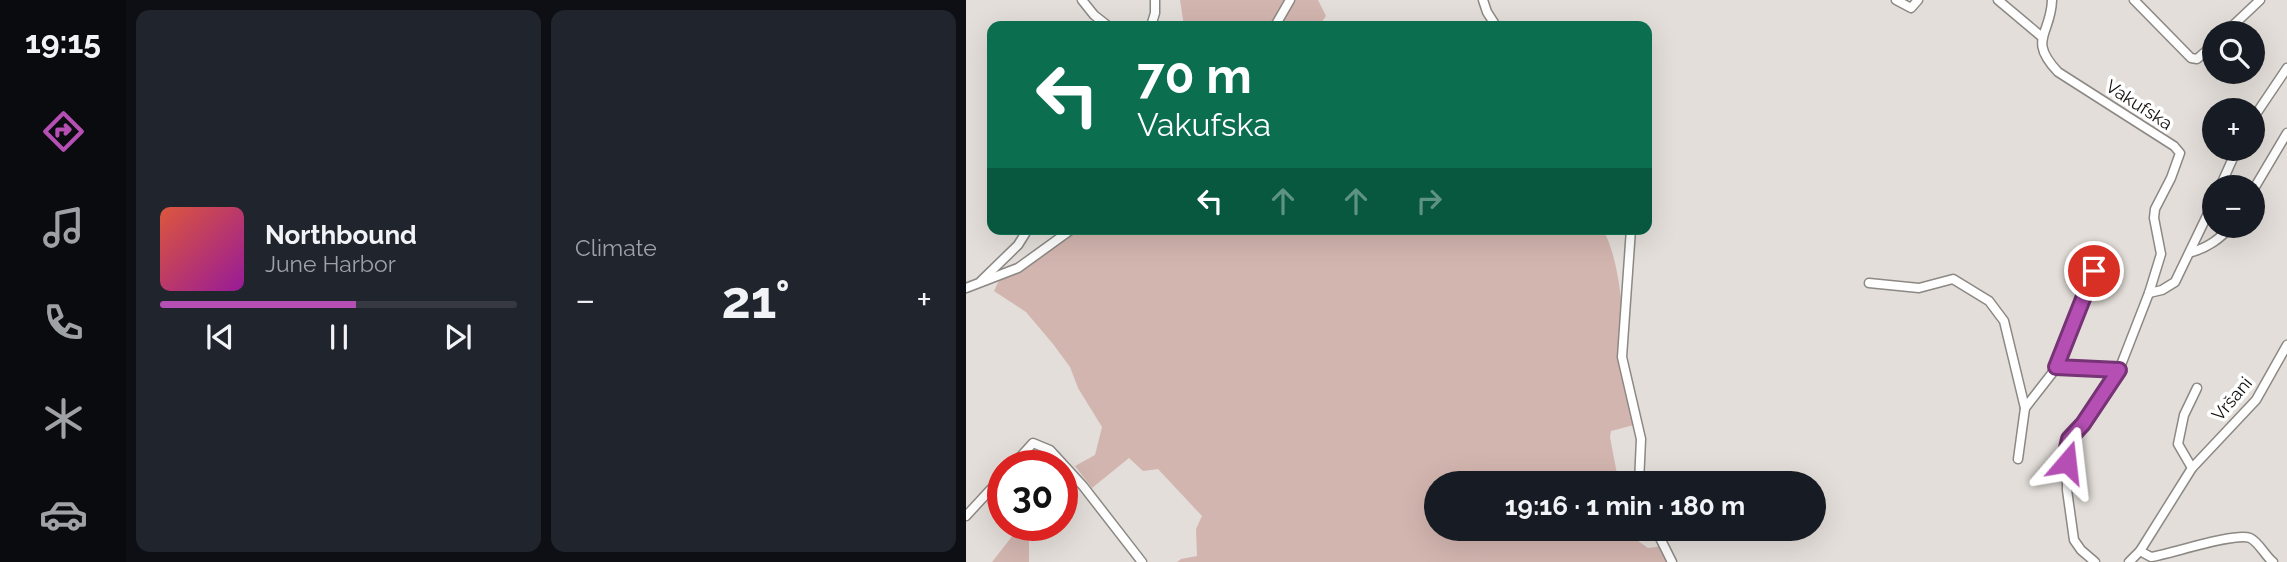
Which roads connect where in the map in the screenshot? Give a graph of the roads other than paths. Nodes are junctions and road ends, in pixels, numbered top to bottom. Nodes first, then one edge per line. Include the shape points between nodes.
1 (1083, 0) edge
2 (1155, 0) edge
3 (1290, 0) edge
4 (1483, 0) edge
5 (1896, 0) edge
6 (1918, 0) edge
7 (1998, 0) edge
8 (2052, 0) edge
9 (2134, 0) edge
10 (2260, 0) edge
11 (1102, 21) edge
12 (1153, 21) edge
13 (1278, 21) edge
14 (1493, 21) edge
15 (2238, 21) edge
16 (2042, 37) junction
17 (2202, 55) edge
18 (2287, 68) edge
19 (2265, 101) edge
20 (2287, 133) edge
21 (2262, 175) edge
22 (2202, 229) edge
23 (1024, 235) edge
24 (1064, 235) edge
25 (1630, 235) edge
26 (2218, 238) edge
27 (2192, 252) junction
28 (2094, 271) dead end
29 (979, 283) junction
30 (1869, 283) dead end
31 (966, 288) edge
32 (2149, 293) junction
33 (2287, 345) edge
34 (2056, 367) junction
35 (2119, 370) junction
36 (2197, 388) dead end
37 (2025, 408) junction
38 (1027, 450) edge
39 (1050, 450) edge
40 (2018, 459) dead end
41 (2192, 468) junction
42 (1640, 471) edge
43 (1078, 481) edge
44 (987, 492) edge
45 (966, 513) edge
46 (1662, 541) edge
47 (2140, 551) junction
48 (1142, 562) edge
49 (1672, 562) edge
50 (2095, 562) edge
51 (2129, 562) edge
52 (2273, 562) edge

1 - 11 street
2 - 12 street
3 - 13 street
4 - 14 street
5 - 6 street via 1912,8
7 - 16 street, Vakufska
8 - 16 street
9 - 17 street via 2191,58
10 - 15 street
16 - 32 street, Vakufska via 2044,56 2058,72 2180,153 2155,209 2161,254
18 - 19 street
20 - 21 street
22 - 27 street
23 - 29 street
24 - 29 street via 1018,268
25 - 42 street via 1622,357 1641,439
26 - 27 street
27 - 32 street via 2175,282
28 - 34 street
29 - 31 street
30 - 37 street via 1919,288 1953,279 1989,301 2004,321
32 - 35 street, Vakufska
33 - 41 street, Vršani via 2256,400
34 - 35 street
34 - 37 street
35 - 50 street, Vakufska via 2067,448 2074,540
36 - 41 street, Vršani via 2184,415 2178,444
37 - 40 street
38 - 39 street via 1033,443
41 - 47 street, Vršani
43 - 48 street
44 - 45 street
46 - 49 street
47 - 51 street, Vršani
47 - 52 street via 2151,557 2247,537

